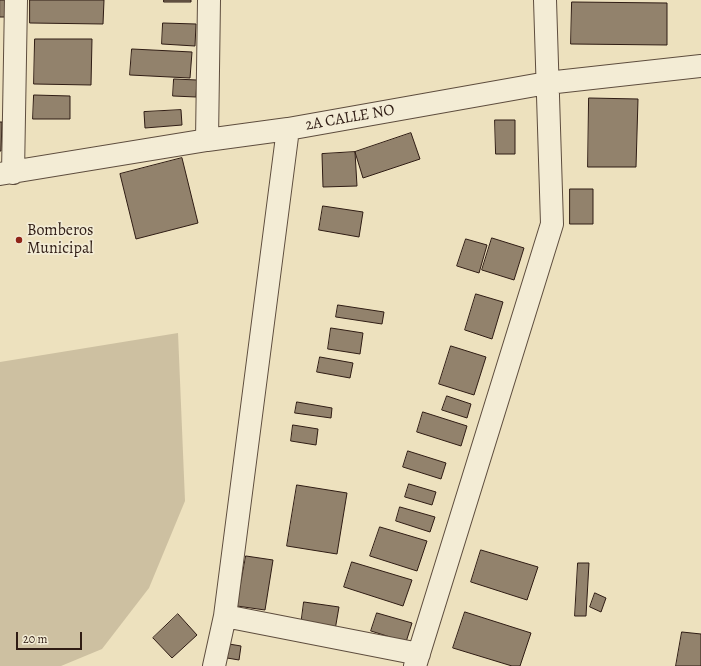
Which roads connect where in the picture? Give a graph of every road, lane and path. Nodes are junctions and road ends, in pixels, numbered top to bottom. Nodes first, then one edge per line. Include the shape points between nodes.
1 (16, 0) edge
2 (209, 0) edge
3 (545, 0) edge
4 (701, 66) edge
5 (547, 83) junction
6 (288, 129) junction
7 (206, 140) junction
8 (6, 173) edge
9 (225, 616) junction
10 (417, 660) edge
11 (214, 666) edge

1 - 8 street
2 - 7 street
3 - 5 street
4 - 5 street, 2A CALLE NO
5 - 6 street, 2A CALLE NO
5 - 10 street via 552,224
6 - 7 street, 2A CALLE NO
6 - 9 street
7 - 8 street, 2A CALLE NO
9 - 10 street
9 - 11 street

